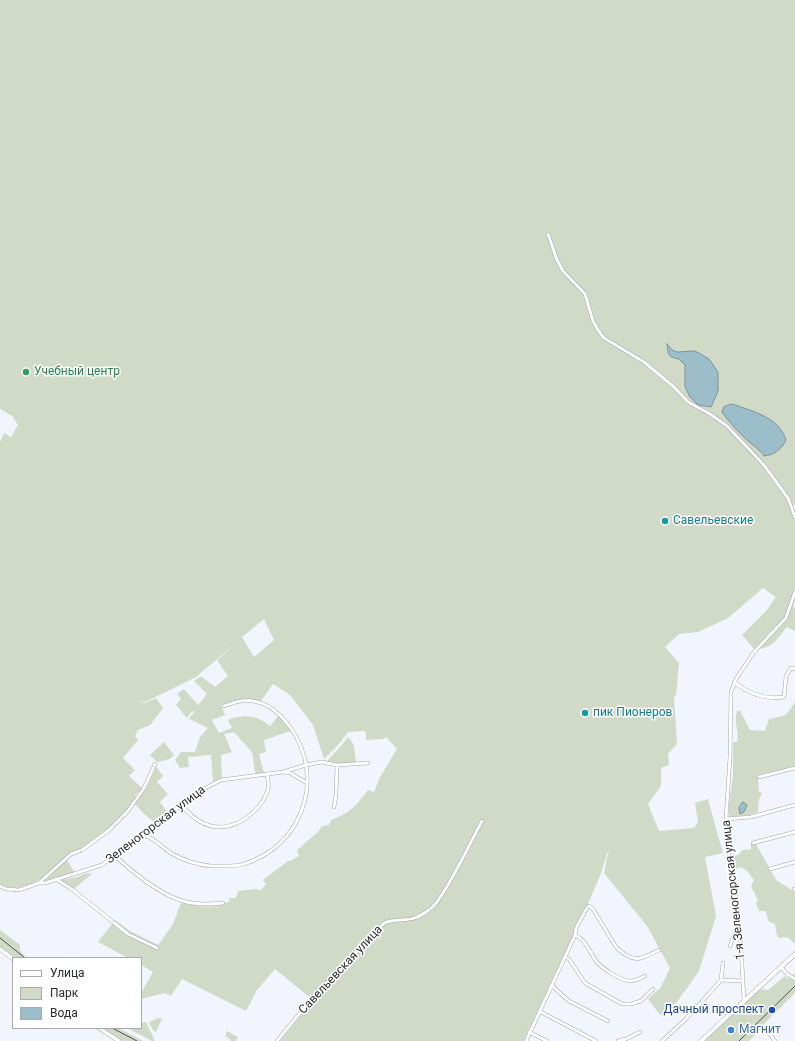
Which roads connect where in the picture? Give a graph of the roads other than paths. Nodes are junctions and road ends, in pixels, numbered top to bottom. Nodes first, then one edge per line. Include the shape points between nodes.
1 (548, 234) dead end
2 (795, 517) edge
3 (795, 592) edge
4 (795, 669) edge
5 (734, 682) junction
6 (224, 706) dead end
7 (368, 763) dead end
8 (155, 764) dead end
9 (306, 765) junction
10 (337, 765) junction
11 (795, 768) edge
12 (283, 772) junction
13 (267, 774) junction
14 (759, 777) dead end
15 (307, 783) junction
16 (180, 805) junction
17 (795, 805) edge
18 (334, 807) dead end
19 (726, 819) junction
20 (482, 821) dead end
21 (795, 832) edge
22 (144, 835) junction
23 (753, 843) dead end
24 (115, 856) junction
25 (795, 862) edge
26 (770, 869) dead end
27 (56, 879) junction
28 (39, 883) junction
29 (0, 886) edge
30 (223, 903) dead end
31 (740, 928) junction
32 (575, 935) junction
33 (730, 946) dead end
34 (157, 948) dead end
35 (0, 949) edge
36 (659, 950) dead end
37 (795, 954) edge
38 (565, 957) junction
39 (12, 958) edge
40 (723, 963) dead end
41 (781, 966) junction
42 (645, 976) dead end
43 (795, 978) edge
44 (721, 980) junction
45 (742, 981) junction
46 (551, 985) junction
47 (653, 989) dead end
48 (744, 1000) junction
49 (539, 1011) junction
50 (608, 1021) dead end
51 (764, 1027) dead end
52 (101, 1029) edge
53 (529, 1032) junction
54 (640, 1032) dead end
55 (119, 1041) edge
56 (277, 1041) edge
57 (526, 1041) edge
58 (547, 1041) edge
59 (596, 1041) edge
60 (618, 1041) edge
61 (662, 1041) edge
62 (701, 1041) edge
63 (775, 1041) edge

1 - 2 street via 557,260 563,271 584,294 593,321 604,338 644,362 688,402 727,426 763,464 788,498
3 - 5 street via 786,618 754,652
4 - 5 street via 791,668 788,673 784,697 752,694
5 - 19 street, 1-я Зеленогорская улица via 731,692
6 - 9 street via 253,701 275,711 299,740
7 - 10 street, Зеленогорская улица
8 - 28 street via 144,788 123,816 108,831 82,850 72,854
9 - 10 street, Зеленогорская улица via 322,762
9 - 12 street, Зеленогорская улица
9 - 15 street
10 - 18 street
11 - 14 street
12 - 13 street, Зеленогорская улица
12 - 15 street via 290,773
13 - 16 street, Зеленогорская улица via 221,780 200,790
13 - 16 street via 268,789 262,803 234,826 210,826 192,817
15 - 22 street via 304,808 292,831 270,851 244,864 199,864 172,854 150,836
16 - 22 street, Зеленогорская улица
17 - 19 street via 751,817
19 - 31 street, 1-я Зеленогорская улица
20 - 56 street, Савельевская улица via 436,903 418,917 384,923 313,997
21 - 23 street
22 - 24 street, Зеленогорская улица
24 - 27 street, Зеленогорская улица via 102,866
24 - 30 street via 147,882 183,902
25 - 26 street
27 - 28 street, Зеленогорская улица
27 - 34 street via 128,934
28 - 29 street, Зеленогорская улица via 19,890
31 - 33 street
31 - 45 street, 1-я Зеленогорская улица
32 - 36 street via 576,928 589,906 621,951 639,960
32 - 38 street
32 - 42 street via 582,939 601,967 624,980 636,981
35 - 39 street
37 - 41 main road
38 - 46 street
38 - 47 street via 585,983 622,1004 641,1001
40 - 44 street
41 - 43 street via 787,974
41 - 48 main road
44 - 45 street
44 - 61 street
45 - 48 street, 1-я Зеленогорская улица
46 - 49 street
46 - 50 street via 569,1001
48 - 62 main road
49 - 53 street
49 - 59 street
51 - 63 street
52 - 55 street
53 - 57 street
53 - 58 street
54 - 60 street

